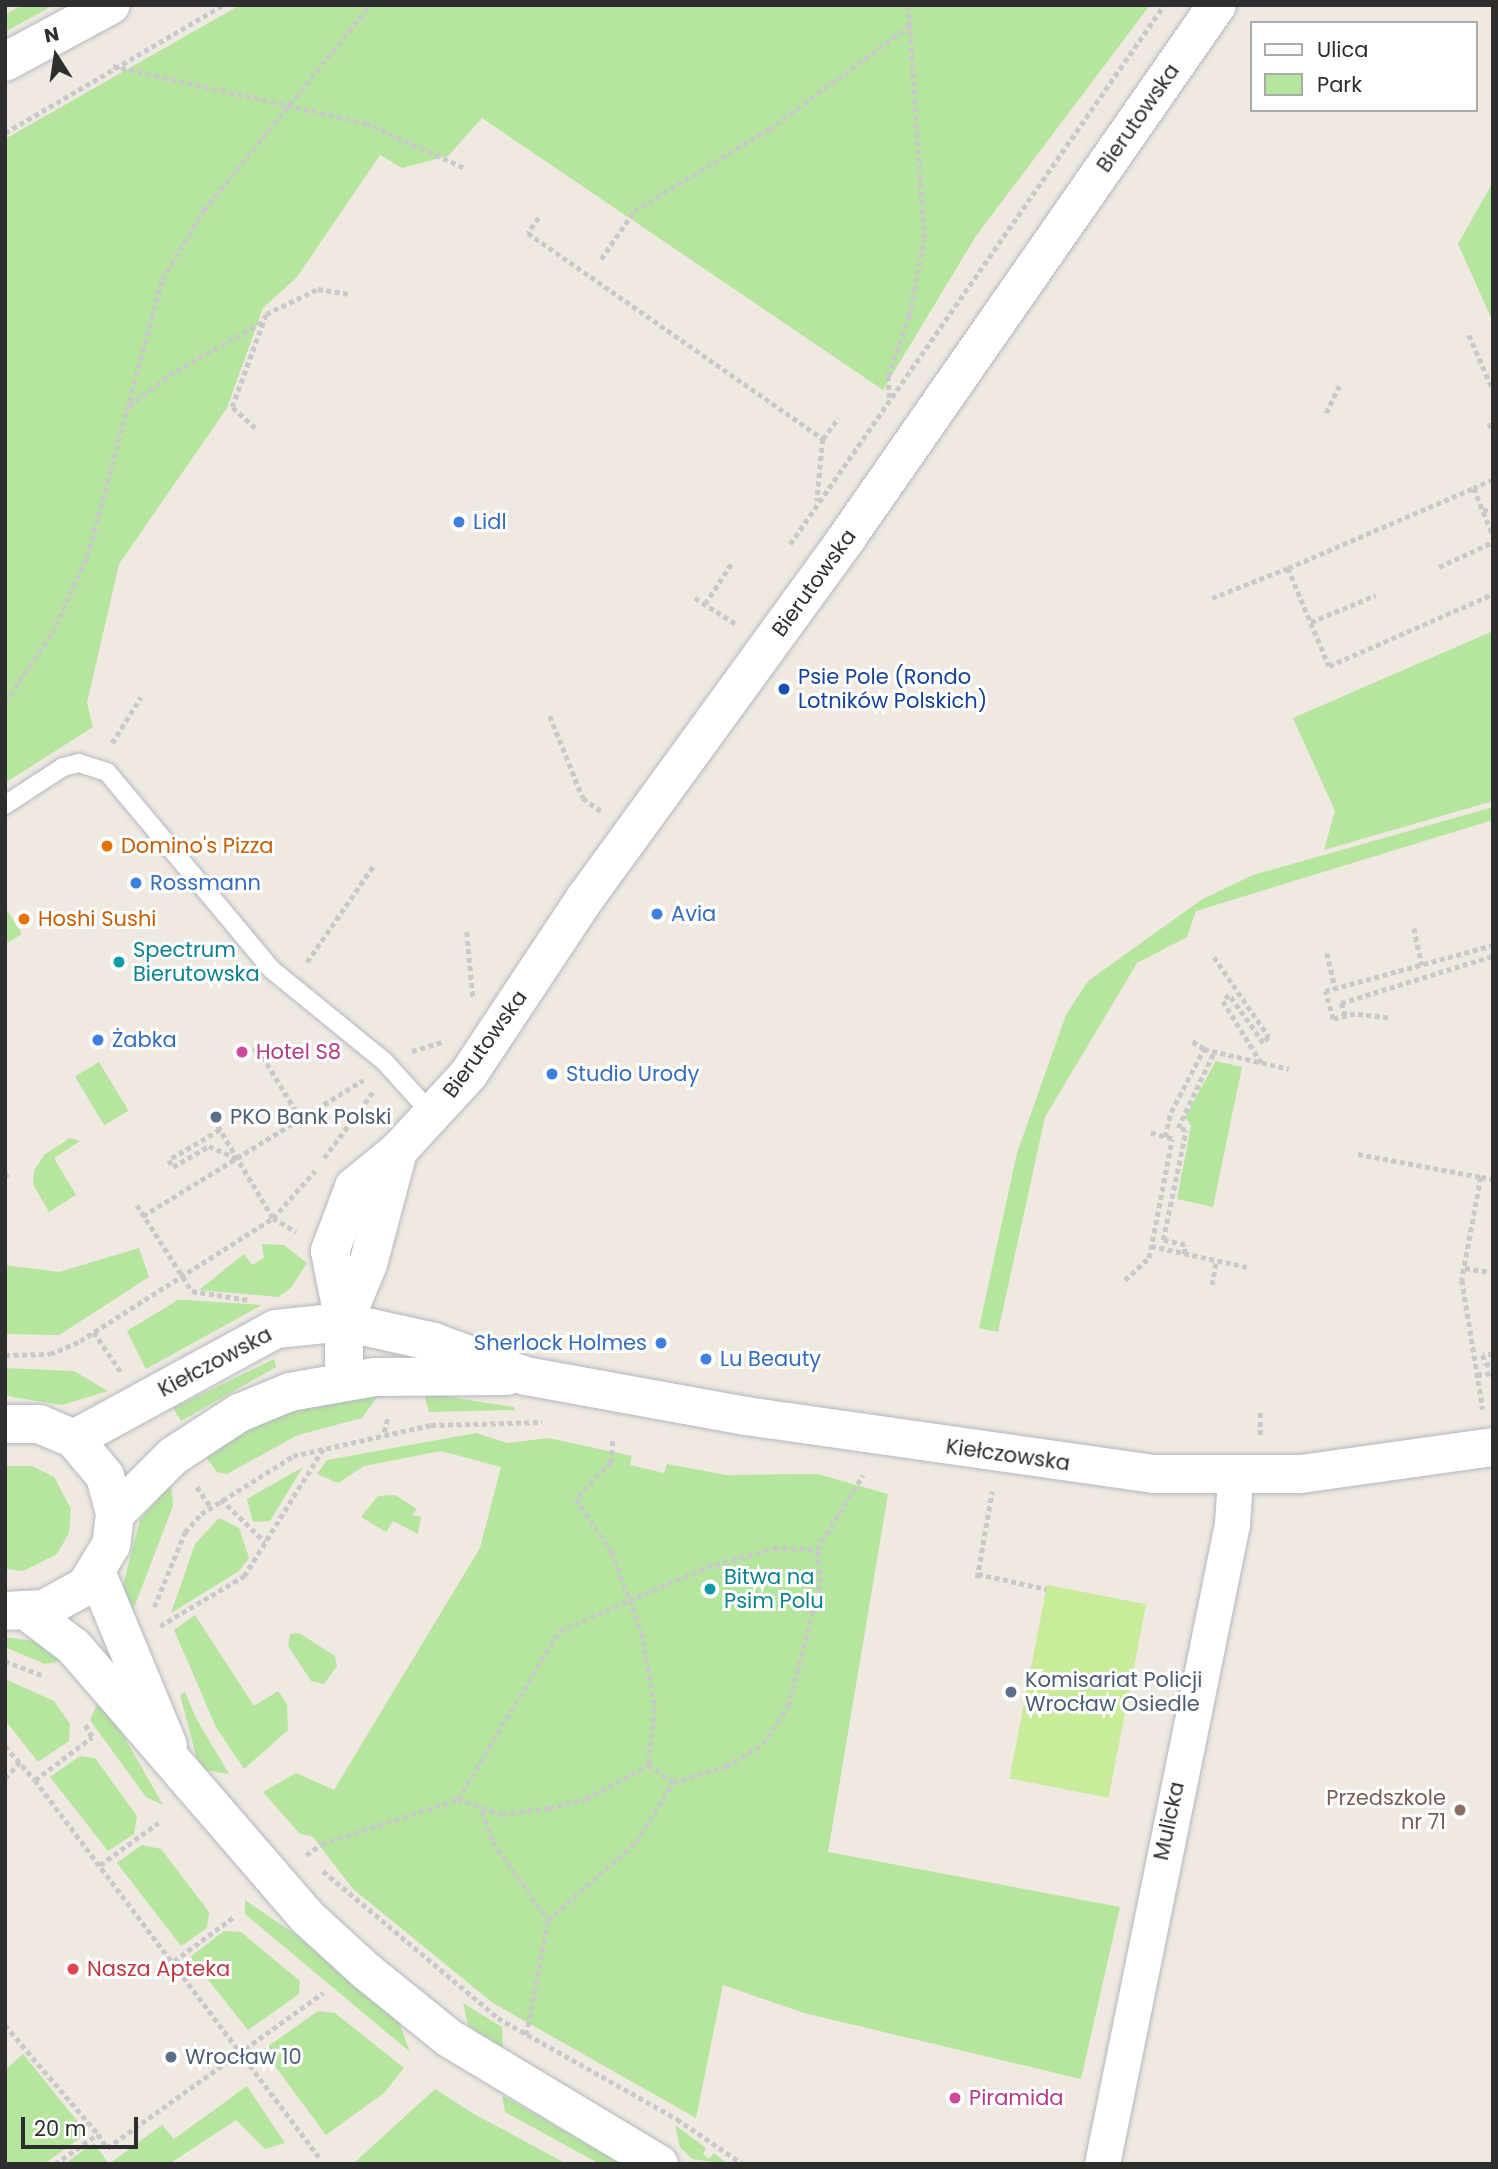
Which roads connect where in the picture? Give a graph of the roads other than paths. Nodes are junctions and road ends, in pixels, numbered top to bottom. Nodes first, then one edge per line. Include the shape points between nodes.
1 (111, 5) edge
2 (1217, 5) edge
3 (5, 62) edge
4 (5, 805) edge
5 (432, 1114) junction
6 (344, 1322) junction
7 (526, 1376) junction
8 (344, 1382) junction
9 (5, 1424) edge
10 (74, 1439) junction
11 (1493, 1447) edge
12 (1235, 1478) junction
13 (115, 1514) junction
14 (97, 1574) junction
15 (16, 1612) edge
16 (172, 1757) junction
17 (659, 2164) edge
18 (1102, 2164) edge

1 - 3 street
2 - 5 street, Bierutowska via 468,1075
4 - 5 lane via 64,767 93,764 120,785 290,985 391,1070
5 - 6 street, Bierutowska via 398,1151 354,1186 330,1251
6 - 7 street, Kiełczowska via 434,1342
6 - 8 street, Bierutowska
6 - 10 street, Kiełczowska via 276,1329
7 - 8 street, Kiełczowska
7 - 12 street, Kiełczowska via 1034,1459
8 - 13 street, Kiełczowska via 290,1392 239,1413 160,1465
9 - 10 street via 39,1424
10 - 13 street via 106,1476
11 - 12 street, Kiełczowska
12 - 18 street, Mulicka via 1232,1524
13 - 14 street via 111,1545
14 - 15 street via 74,1596
14 - 16 street
15 - 16 street via 74,1647
16 - 17 street via 307,1917 366,1971 449,2038

